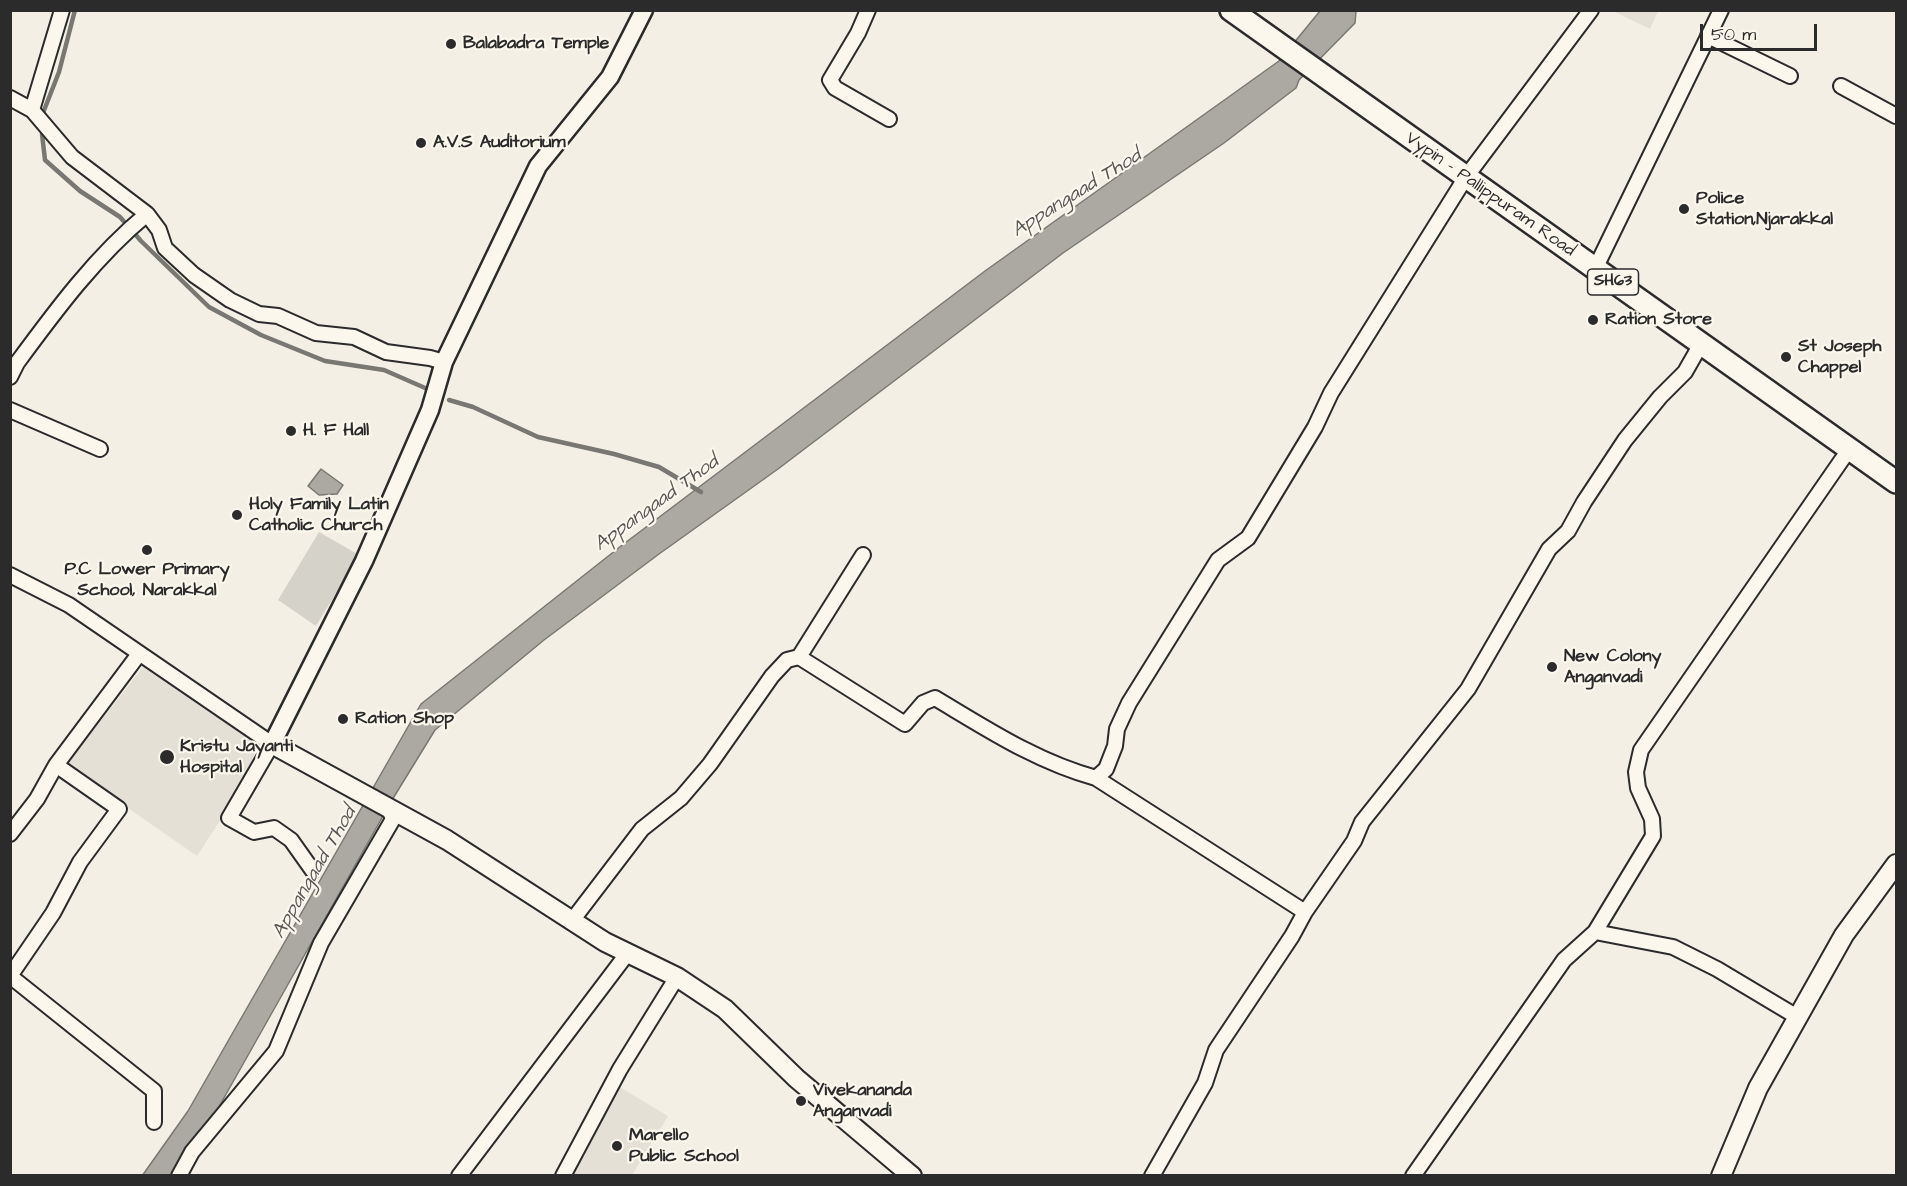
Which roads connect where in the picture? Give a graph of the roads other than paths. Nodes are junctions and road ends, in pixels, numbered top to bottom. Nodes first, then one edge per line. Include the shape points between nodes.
1 (62, 10) edge
2 (644, 10) edge
3 (868, 10) edge
4 (1231, 10) edge
5 (1591, 10) edge
6 (1721, 10) edge
7 (1708, 36) junction
8 (1790, 76) dead end
9 (1841, 86) dead end
10 (10, 98) edge
11 (32, 110) junction
12 (1896, 116) edge
13 (889, 119) dead end
14 (1466, 177) junction
15 (147, 214) junction
16 (1595, 269) junction
17 (1701, 344) junction
18 (444, 362) junction
19 (10, 376) edge
20 (10, 410) edge
21 (1850, 448) junction
22 (100, 449) dead end
23 (1896, 482) edge
24 (863, 555) dead end
25 (13, 580) edge
26 (139, 654) junction
27 (799, 657) junction
28 (272, 744) junction
29 (56, 765) junction
30 (1096, 778) junction
31 (389, 809) junction
32 (10, 834) edge
33 (1896, 864) edge
34 (313, 871) dead end
35 (1305, 912) junction
36 (571, 922) junction
37 (1594, 932) junction
38 (627, 954) junction
39 (10, 976) edge
40 (677, 977) junction
41 (1799, 1018) junction
42 (154, 1122) dead end
43 (179, 1176) edge
44 (459, 1176) edge
45 (563, 1176) edge
46 (912, 1176) edge
47 (1152, 1176) edge
48 (1413, 1176) edge
49 (1721, 1176) edge

1 - 11 street
2 - 18 street via 610,77 538,166
3 - 13 street via 830,80 835,88
4 - 14 main road, Vypin - Pallippuram Road / SH63
5 - 14 street
6 - 7 street
7 - 8 street
7 - 16 street
9 - 12 street
10 - 11 street
11 - 15 street via 72,157
14 - 16 main road, Vypin - Pallippuram Road / SH63
14 - 30 street via 1331,393 1316,427 1248,537 1218,560 1130,703 1117,729 1106,769
15 - 18 street via 159,230 165,248 230,300 316,333 354,337 386,352
15 - 19 street via 87,269
16 - 17 main road, Vypin - Pallippuram Road / SH63
17 - 21 main road, Vypin - Pallippuram Road / SH63
17 - 35 street via 1685,372 1625,440 1568,531 1549,549 1468,689 1362,822 1354,841
18 - 28 street via 430,410 364,561
20 - 22 street
21 - 23 main road, Vypin - Pallippuram Road / SH63
21 - 37 street via 1641,750 1636,772 1638,788 1652,819 1653,836
24 - 27 street
25 - 26 street via 69,605
26 - 28 street
26 - 29 street
27 - 30 street via 905,724 923,703 935,698 1019,748 1062,768
27 - 36 street via 787,660 772,675 710,764 681,798 642,829
28 - 31 main road
28 - 34 street via 229,818 254,831 274,828 291,840
29 - 32 street via 37,800
29 - 39 street via 119,809 80,862 53,913
30 - 35 street
31 - 36 main road via 447,840
31 - 43 street via 393,819 321,943 276,1051 192,1152
33 - 41 main road via 1844,935
35 - 47 street via 1216,1050 1204,1083
36 - 38 main road
37 - 41 street via 1673,947
37 - 48 street via 1564,960
38 - 40 main road
38 - 44 street
39 - 42 street via 154,1090
40 - 45 street via 620,1069
40 - 46 main road via 725,1009 796,1078
41 - 49 main road via 1758,1088

